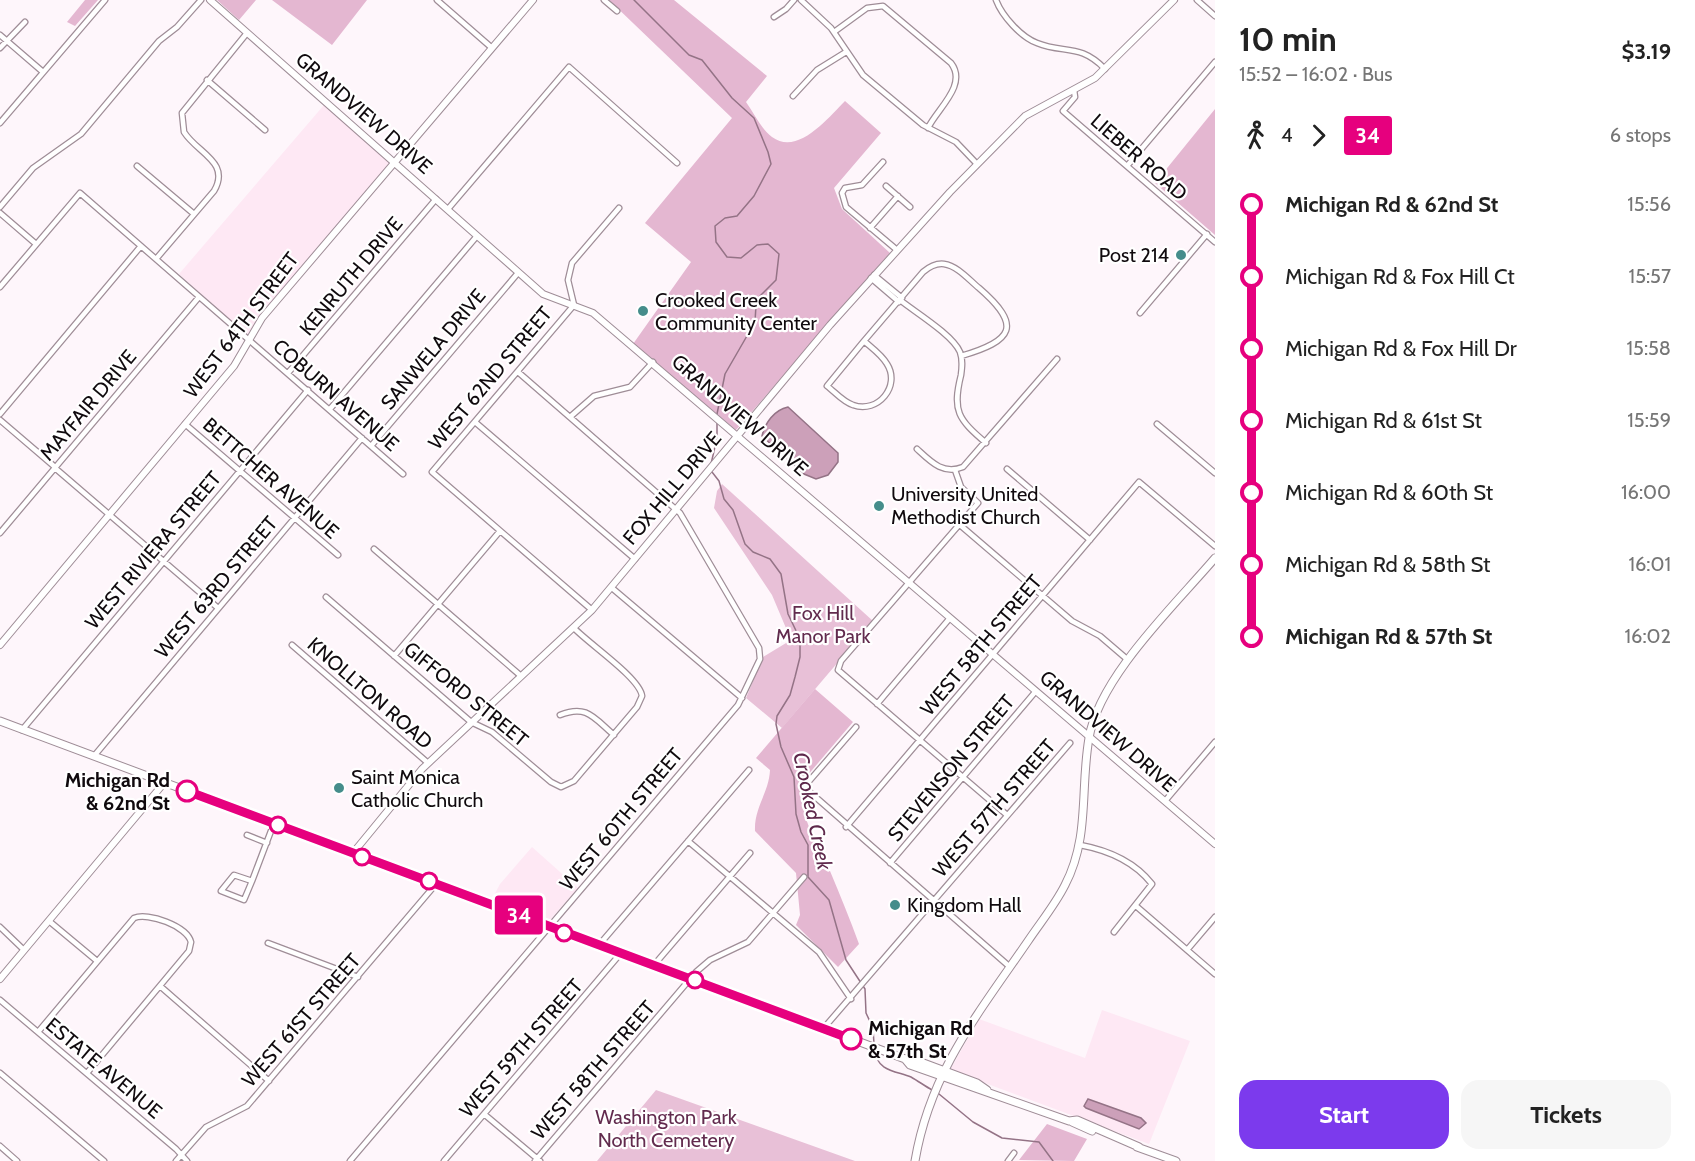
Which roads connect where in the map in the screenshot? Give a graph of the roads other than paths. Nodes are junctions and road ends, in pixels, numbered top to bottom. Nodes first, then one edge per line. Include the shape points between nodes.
1 (105, 0) edge
2 (201, 0) edge
3 (210, 0) edge
4 (437, 0) edge
5 (533, 0) edge
6 (604, 0) edge
7 (794, 0) edge
8 (801, 0) edge
9 (996, 0) edge
10 (1174, 0) edge
11 (1197, 0) edge
12 (617, 11) dead end
13 (1215, 16) edge
14 (774, 17) dead end
15 (25, 22) dead end
16 (834, 32) junction
17 (247, 33) junction
18 (0, 35) edge
19 (6, 40) junction
20 (0, 48) edge
21 (492, 48) junction
22 (846, 52) junction
23 (1215, 62) edge
24 (1105, 69) junction
25 (43, 72) junction
26 (207, 80) junction
27 (1074, 90) junction
28 (794, 96) dead end
29 (0, 123) edge
30 (928, 128) junction
31 (265, 130) dead end
32 (394, 162) junction
33 (883, 162) dead end
34 (677, 163) dead end
35 (977, 164) junction
36 (136, 166) dead end
37 (1127, 166) junction
38 (886, 186) dead end
39 (898, 196) junction
40 (436, 199) junction
41 (0, 207) edge
42 (910, 207) dead end
43 (619, 208) dead end
44 (448, 209) junction
45 (0, 213) edge
46 (194, 214) junction
47 (870, 228) junction
48 (1206, 234) junction
49 (477, 236) junction
50 (1215, 242) edge
51 (36, 244) junction
52 (141, 246) junction
53 (897, 250) junction
54 (156, 259) junction
55 (518, 273) junction
56 (873, 277) junction
57 (0, 287) edge
58 (199, 297) junction
59 (900, 300) junction
60 (574, 305) junction
61 (1140, 313) dead end
62 (251, 340) junction
63 (864, 342) junction
64 (961, 356) junction
65 (1057, 359) dead end
66 (653, 362) junction
67 (518, 372) junction
68 (288, 373) junction
69 (308, 390) junction
70 (330, 409) junction
71 (0, 414) edge
72 (570, 417) junction
73 (0, 420) edge
74 (475, 422) junction
75 (185, 424) junction
76 (1157, 424) dead end
77 (738, 435) junction
78 (362, 438) junction
79 (986, 443) junction
80 (371, 446) junction
81 (917, 449) dead end
82 (55, 468) junction
83 (1007, 469) dead end
84 (239, 470) junction
85 (955, 470) junction
86 (1215, 473) edge
87 (403, 474) dead end
88 (676, 509) junction
89 (109, 514) junction
90 (294, 517) junction
91 (960, 525) junction
92 (500, 531) junction
93 (0, 533) edge
94 (1090, 540) junction
95 (1215, 546) edge
96 (374, 549) dead end
97 (338, 555) dead end
98 (1215, 558) edge
99 (635, 559) junction
100 (164, 561) junction
101 (910, 583) junction
102 (612, 588) junction
103 (1043, 596) junction
104 (326, 597) dead end
105 (438, 604) junction
106 (218, 608) junction
107 (592, 610) junction
108 (950, 618) junction
109 (574, 628) junction
110 (0, 645) edge
111 (292, 645) dead end
112 (993, 655) junction
113 (394, 656) junction
114 (1128, 660) junction
115 (521, 676) junction
116 (1036, 691) junction
117 (742, 698) junction
118 (877, 704) junction
119 (560, 715) dead end
120 (0, 721) edge
121 (471, 722) junction
122 (856, 727) dead end
123 (22, 730) junction
124 (614, 735) junction
125 (1089, 737) junction
126 (919, 741) junction
127 (1215, 742) edge
128 (1070, 743) dead end
129 (94, 756) junction
130 (428, 763) junction
131 (749, 770) dead end
132 (962, 777) junction
133 (164, 783) junction
134 (1165, 801) junction
135 (1007, 815) junction
136 (274, 823) junction
137 (846, 827) junction
138 (247, 835) dead end
139 (688, 841) junction
140 (267, 843) junction
141 (1080, 844) junction
142 (1215, 844) edge
143 (352, 853) junction
144 (750, 853) dead end
145 (890, 863) junction
146 (730, 877) junction
147 (804, 877) dead end
148 (252, 881) junction
149 (436, 884) junction
150 (934, 902) junction
151 (1136, 906) junction
152 (773, 913) junction
153 (1215, 916) edge
154 (49, 921) junction
155 (0, 927) edge
156 (549, 927) junction
157 (1114, 932) dead end
158 (268, 943) dead end
159 (599, 945) junction
160 (24, 950) junction
161 (1187, 950) junction
162 (621, 953) junction
163 (97, 961) junction
164 (654, 966) junction
165 (1010, 967) junction
166 (1215, 974) edge
167 (358, 977) junction
168 (0, 979) edge
169 (690, 979) junction
170 (159, 986) junction
171 (852, 997) junction
172 (0, 1000) edge
173 (823, 1029) junction
174 (38, 1032) junction
175 (0, 1073) edge
176 (87, 1073) junction
177 (942, 1073) junction
178 (269, 1081) junction
179 (484, 1114) junction
180 (0, 1146) edge
181 (1014, 1153) dead end
182 (182, 1155) junction
183 (537, 1160) edge
184 (17, 1161) edge
185 (104, 1161) edge
186 (176, 1161) edge
187 (187, 1161) edge
188 (350, 1161) edge
189 (444, 1161) edge
190 (915, 1161) edge
191 (1008, 1161) edge
192 (1176, 1161) edge

1 - 25 street
2 - 41 street via 159,41 81,134 33,168
3 - 17 street, GRANDVIEW DRIVE
4 - 21 street
5 - 21 street, WEST 64TH STREET
6 - 12 street
7 - 14 street
8 - 16 street
9 - 24 street via 1006,17 1032,41 1079,51
10 - 24 street, FOX HILL DRIVE
11 - 13 street
15 - 19 street
16 - 22 street
16 - 30 street via 867,8 882,6 952,64 956,83
17 - 26 street
17 - 32 street, GRANDVIEW DRIVE
18 - 19 street
19 - 20 street
19 - 25 street
21 - 32 street, WEST 64TH STREET
22 - 28 street via 820,68
22 - 30 street via 863,75
23 - 37 street
24 - 27 street, FOX HILL DRIVE
25 - 29 street
26 - 31 street
26 - 46 street via 186,105 181,118 185,134 214,161 219,173 216,188
27 - 35 street, FOX HILL DRIVE via 1030,112
27 - 37 street, LIEBER ROAD via 1075,97 1063,111
30 - 35 street via 954,141
32 - 40 street, GRANDVIEW DRIVE
32 - 62 street, WEST 64TH STREET via 262,318
33 - 47 street via 863,185 842,192 845,206
34 - 44 street via 569,68
35 - 53 street, FOX HILL DRIVE
36 - 46 street
37 - 48 street, LIEBER ROAD
38 - 39 street
39 - 42 street
39 - 47 street
40 - 44 street, GRANDVIEW DRIVE
40 - 68 street, KENRUTH DRIVE
43 - 60 street via 572,263 568,280
44 - 49 street, GRANDVIEW DRIVE
45 - 51 street
46 - 54 street
47 - 53 street
48 - 50 street, LIEBER ROAD
48 - 61 street
49 - 55 street, GRANDVIEW DRIVE
49 - 70 street
51 - 52 street, COBURN AVENUE via 80,193
51 - 57 street
52 - 54 street, COBURN AVENUE
52 - 71 street
53 - 56 street, FOX HILL DRIVE
54 - 58 street, COBURN AVENUE
55 - 60 street, GRANDVIEW DRIVE via 548,297
55 - 80 street, SANWELA DRIVE
56 - 59 street
56 - 77 street, FOX HILL DRIVE
58 - 62 street, COBURN AVENUE
58 - 82 street, MAYFAIR DRIVE
59 - 63 street
59 - 64 street via 954,342
59 - 64 street via 925,270 944,264 998,304 1006,321 1002,338 990,348
60 - 66 street, GRANDVIEW DRIVE via 594,313
60 - 67 street, WEST 62ND STREET
62 - 68 street, COBURN AVENUE
62 - 75 street, WEST 64TH STREET
63 - 63 street via 827,386 846,402 862,407 882,399 891,379 885,361
64 - 79 street via 957,410 964,424
65 - 79 street
66 - 72 street via 633,385 594,396
66 - 77 street, GRANDVIEW DRIVE
67 - 72 street
67 - 74 street, WEST 62ND STREET
68 - 69 street, COBURN AVENUE
69 - 70 street, COBURN AVENUE
69 - 84 street, WEST RIVIERA STREET
70 - 78 street, COBURN AVENUE
72 - 88 street
73 - 82 street
74 - 92 street, WEST 62ND STREET via 432,472
74 - 99 street
75 - 84 street, BETTCHER AVENUE
75 - 89 street, WEST 64TH STREET
76 - 86 street
77 - 88 street, FOX HILL DRIVE
77 - 101 street, GRANDVIEW DRIVE
78 - 80 street, COBURN AVENUE
78 - 90 street, WEST 63RD STREET
79 - 85 street via 969,462
80 - 87 street, COBURN AVENUE
81 - 85 street via 938,467
82 - 89 street
82 - 93 street, MAYFAIR DRIVE
83 - 94 street
84 - 90 street, BETTCHER AVENUE
84 - 100 street, WEST RIVIERA STREET
85 - 91 street via 961,488 978,503
88 - 99 street, FOX HILL DRIVE
88 - 117 street, WEST 60TH STREET via 760,652
89 - 100 street
89 - 110 street, WEST 64TH STREET
90 - 97 street, BETTCHER AVENUE
90 - 106 street, WEST 63RD STREET
91 - 101 street
91 - 103 street
92 - 105 street
92 - 107 street
94 - 95 street, WEST 58TH STREET via 1139,482
94 - 103 street, WEST 58TH STREET
96 - 105 street
98 - 114 main road
99 - 102 street, FOX HILL DRIVE
100 - 106 street
100 - 123 street, WEST RIVIERA STREET
101 - 108 street, GRANDVIEW DRIVE
101 - 118 street via 838,667 843,676
102 - 107 street, FOX HILL DRIVE
102 - 117 street
103 - 112 street, WEST 58TH STREET
103 - 114 street
104 - 113 street, GIFFORD STREET
105 - 113 street
105 - 115 street
106 - 129 street, WEST 63RD STREET
107 - 109 street, FOX HILL DRIVE
108 - 112 street, GRANDVIEW DRIVE
108 - 118 street
109 - 115 street, FOX HILL DRIVE
109 - 124 street via 636,682 642,694 640,704
111 - 130 street, KNOLLTON ROAD
112 - 116 street, GRANDVIEW DRIVE
112 - 126 street, WEST 58TH STREET
113 - 121 street, GIFFORD STREET
114 - 125 main road via 1102,700
115 - 121 street, FOX HILL DRIVE
116 - 125 street, GRANDVIEW DRIVE
116 - 132 street, STEVENSON STREET
117 - 156 street, WEST 60TH STREET
118 - 126 street
119 - 124 street via 585,711
120 - 123 main road
121 - 124 street, GIFFORD STREET via 492,732 550,782 563,787 574,781
121 - 130 street, FOX HILL DRIVE
122 - 137 street via 804,787
123 - 129 main road
125 - 134 street, GRANDVIEW DRIVE
125 - 141 main road
126 - 132 street
126 - 137 street, WEST 58TH STREET
127 - 134 street
128 - 135 street, WEST 57TH STREET
129 - 133 main road
130 - 143 street, FOX HILL DRIVE
131 - 139 street
132 - 135 street
132 - 145 street, STEVENSON STREET
133 - 136 main road
133 - 154 street
134 - 142 street, GRANDVIEW DRIVE
135 - 150 street, WEST 57TH STREET
136 - 140 street
136 - 143 main road
137 - 145 street
138 - 140 street
139 - 146 street
139 - 159 street
140 - 148 street
141 - 151 street via 1114,855 1151,882
141 - 165 main road via 1062,890
143 - 149 main road
144 - 146 street
145 - 150 street
146 - 152 street
146 - 164 street
147 - 152 street, WEST 58TH STREET
148 - 148 street via 234,874 221,891 244,900
149 - 156 main road
149 - 167 street, WEST 61ST STREET
150 - 165 street
150 - 171 street, WEST 57TH STREET
151 - 157 street
151 - 161 street
152 - 169 street, WEST 58TH STREET via 745,944 710,960
152 - 171 street via 823,957
153 - 161 street
154 - 160 street
154 - 163 street
155 - 160 street
156 - 159 main road
156 - 188 street, WEST 60TH STREET
158 - 167 street
159 - 162 main road
160 - 168 street
161 - 166 street
162 - 164 main road
162 - 179 street, WEST 59TH STREET
163 - 170 street via 139,916 185,931 191,947
163 - 174 street
164 - 169 main road
165 - 177 main road
167 - 178 street, WEST 61ST STREET
169 - 173 main road
169 - 183 street, WEST 58TH STREET
170 - 176 street
170 - 178 street
171 - 173 street, WEST 57TH STREET
172 - 174 street, ESTATE AVENUE
173 - 177 main road via 905,1059 910,1065
174 - 176 street, ESTATE AVENUE
175 - 185 street
176 - 182 street, ESTATE AVENUE
177 - 190 main road
177 - 192 main road via 973,1089 989,1091 1072,1122 1077,1120
178 - 182 street, WEST 61ST STREET via 244,1109 206,1127
179 - 183 street
179 - 189 street, WEST 59TH STREET
180 - 184 street
181 - 191 street
182 - 186 street, WEST 61ST STREET
182 - 187 street, ESTATE AVENUE

